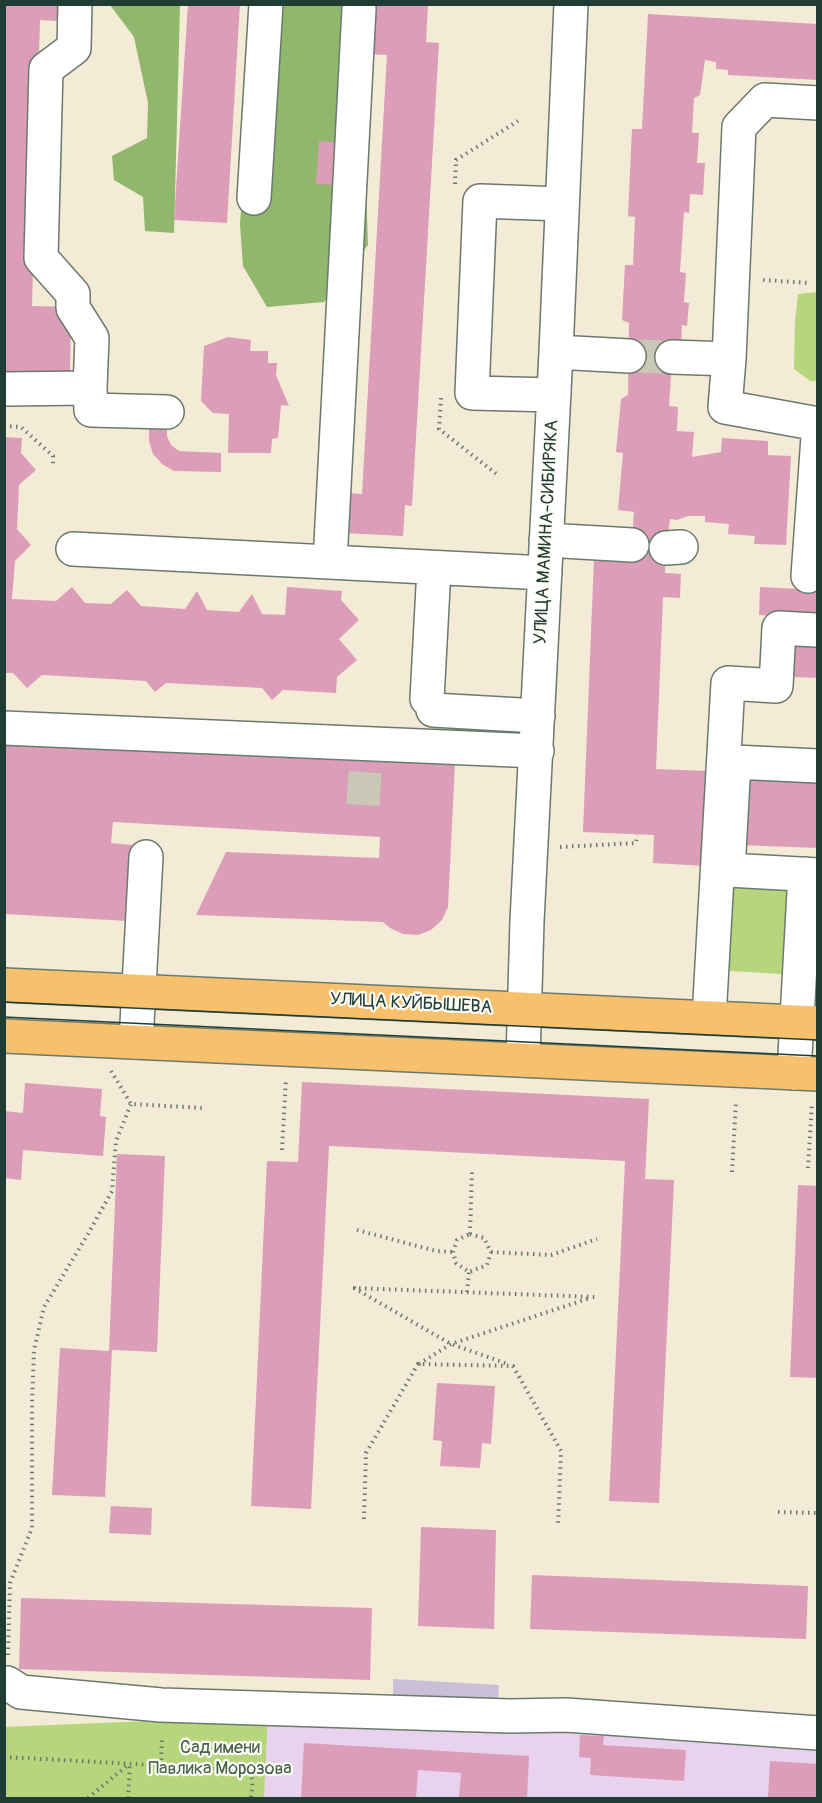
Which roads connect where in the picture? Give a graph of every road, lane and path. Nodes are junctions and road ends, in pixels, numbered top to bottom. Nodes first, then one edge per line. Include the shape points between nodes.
1 (75, 4) edge
2 (266, 4) edge
3 (571, 4) edge
4 (360, 9) dead end
5 (818, 103) edge
6 (518, 121) dead end
7 (456, 160) dead end
8 (254, 198) dead end
9 (562, 204) junction
10 (732, 278) junction
11 (810, 283) dead end
12 (556, 352) junction
13 (629, 356) tunnel mouth
14 (672, 357) tunnel mouth
15 (729, 359) junction
16 (90, 388) junction
17 (4, 389) edge
18 (554, 395) junction
19 (167, 412) dead end
20 (818, 424) edge
21 (4, 426) edge
22 (818, 437) edge
23 (53, 464) dead end
24 (546, 540) junction
25 (632, 545) dead end
26 (73, 549) dead end
27 (330, 562) junction
28 (435, 568) junction
29 (545, 573) junction
30 (808, 576) dead end
31 (815, 630) dead end
32 (538, 716) junction
33 (4, 728) edge
34 (537, 752) junction
35 (818, 766) edge
36 (637, 834) dead end
37 (560, 847) dead end
38 (146, 857) dead end
39 (811, 874) edge
40 (4, 985) edge
41 (138, 991) junction
42 (525, 1010) junction
43 (709, 1018) junction
44 (807, 1023) edge
45 (4, 1036) edge
46 (136, 1042) junction
47 (523, 1060) junction
48 (108, 1068) dead end
49 (287, 1072) dead end
50 (808, 1082) edge
51 (736, 1096) dead end
52 (130, 1104) junction
53 (203, 1108) dead end
54 (282, 1150) dead end
55 (808, 1168) dead end
56 (472, 1172) dead end
57 (732, 1172) dead end
58 (357, 1230) dead end
59 (470, 1234) junction
60 (597, 1239) dead end
61 (453, 1252) junction
62 (491, 1252) junction
63 (469, 1272) junction
64 (467, 1292) junction
65 (451, 1344) junction
66 (418, 1364) junction
67 (513, 1366) junction
68 (778, 1512) dead end
69 (818, 1513) edge
70 (364, 1519) dead end
71 (558, 1527) dead end
72 (7, 1683) joint
73 (818, 1733) edge
74 (4, 1757) edge
75 (130, 1764) junction
76 (88, 1798) edge
77 (128, 1798) edge
78 (251, 1798) edge

1 - 16 street via 74,48 46,69 41,258 74,294 73,308 92,338
2 - 8 street
3 - 9 street, УЛИЦА МАМИНА-СИБИРЯКА
4 - 27 street
5 - 10 street via 765,100 739,127
6 - 7 path
9 - 12 street, УЛИЦА МАМИНА-СИБИРЯКА
9 - 18 street via 480,201 479,213 472,393
10 - 11 path
10 - 15 street
12 - 13 street
12 - 18 street, УЛИЦА МАМИНА-СИБИРЯКА
14 - 15 street
15 - 20 street via 725,407
16 - 17 street
16 - 19 street via 91,410
18 - 24 street, УЛИЦА МАМИНА-СИБИРЯКА
21 - 23 path via 21,427 53,456
22 - 30 street
24 - 25 street
24 - 29 street, УЛИЦА МАМИНА-СИБИРЯКА
26 - 27 street
27 - 28 street
28 - 29 street
28 - 32 street via 430,705
29 - 32 street, УЛИЦА МАМИНА-СИБИРЯКА
31 - 43 street via 779,628 776,686 728,683
32 - 34 street, УЛИЦА МАМИНА-СИБИРЯКА
33 - 34 street via 366,752
34 - 42 street, УЛИЦА МАМИНА-СИБИРЯКА
35 - 39 street via 734,762 728,870
36 - 37 path via 636,843
38 - 41 street
39 - 44 street
40 - 41 main road, УЛИЦА КУЙБЫШЕВА
41 - 42 main road, УЛИЦА КУЙБЫШЕВА
41 - 46 street
42 - 43 main road, УЛИЦА КУЙБЫШЕВА
42 - 47 street, УЛИЦА МАМИНА-СИБИРЯКА
43 - 44 main road, УЛИЦА КУЙБЫШЕВА
44 - 50 street
45 - 46 main road
46 - 47 main road
47 - 50 main road
48 - 52 path
49 - 54 path
50 - 55 path
51 - 57 path
52 - 53 path
52 - 72 path via 116,1141 112,1191 44,1307 34,1350 32,1528 10,1583
56 - 59 path
58 - 61 path
59 - 61 path via 457,1240
59 - 62 path via 484,1238
60 - 62 path via 551,1255
61 - 63 path via 456,1263
62 - 63 path via 487,1264
63 - 64 path
64 - 65 path via 353,1288
64 - 65 path via 595,1297
65 - 66 path
65 - 67 path
66 - 67 path
66 - 70 path via 366,1453
67 - 71 path via 561,1451
68 - 69 path
72 - 73 street via 21,1692 161,1705 566,1715
74 - 75 path
75 - 76 path
75 - 77 path
75 - 78 path via 246,1770 252,1777

